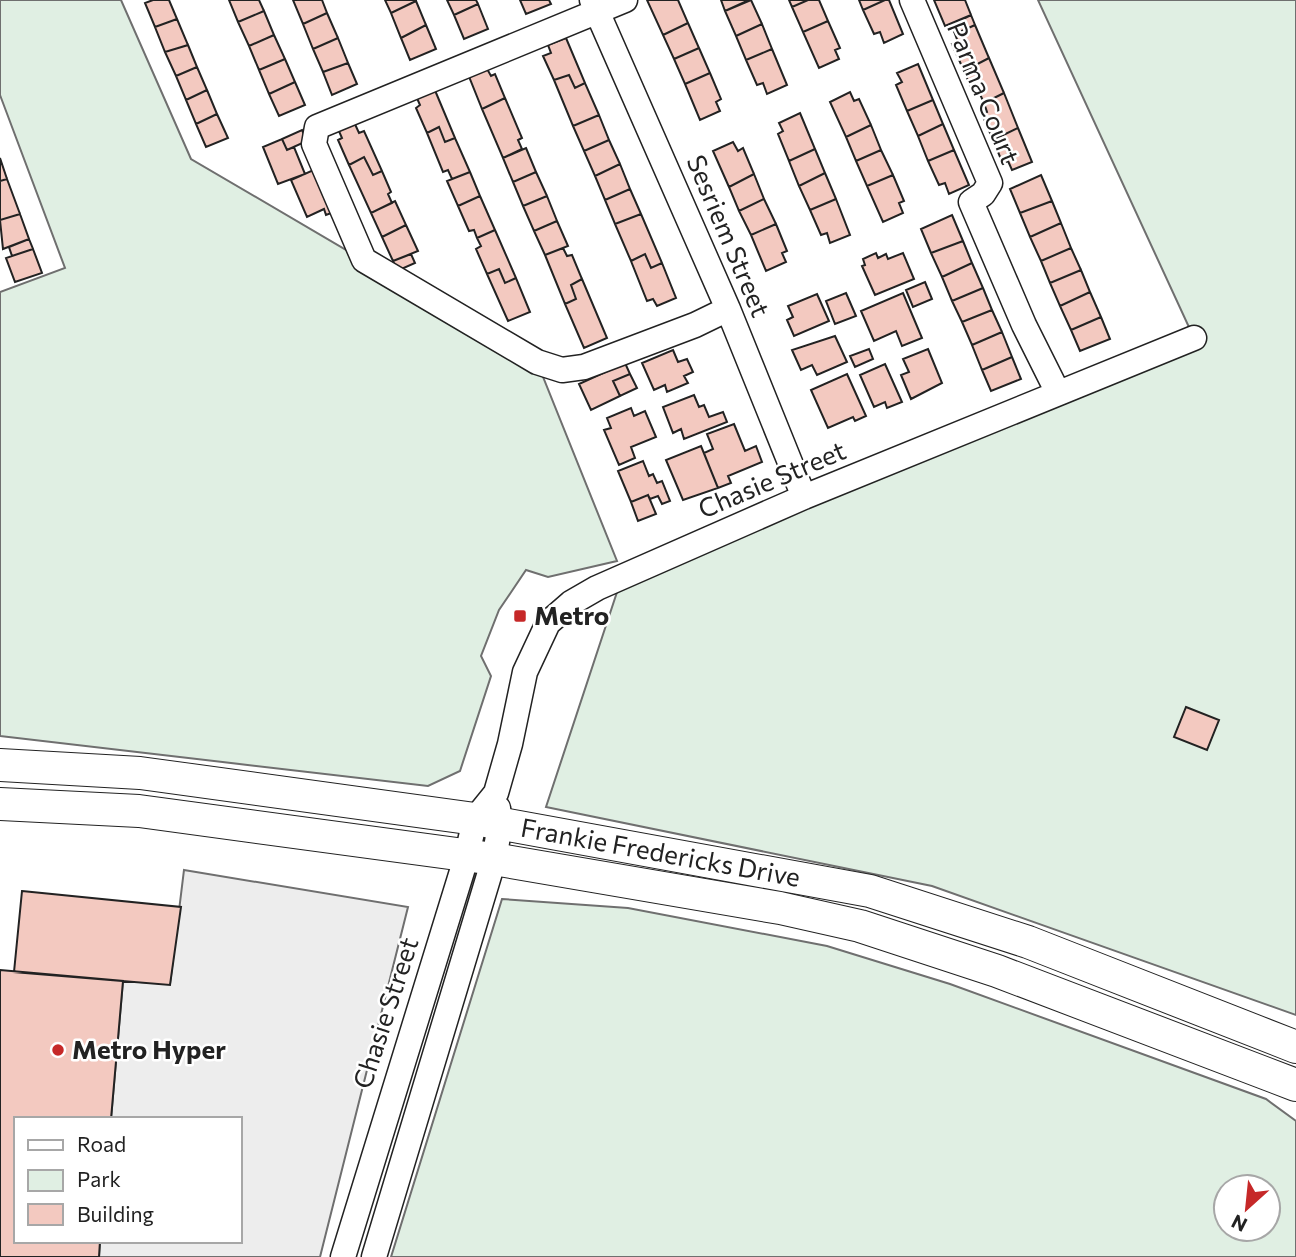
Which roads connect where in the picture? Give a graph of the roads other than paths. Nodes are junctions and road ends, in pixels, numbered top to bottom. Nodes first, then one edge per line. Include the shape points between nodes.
1 (625, 0) edge
2 (912, 0) edge
3 (595, 5) edge
4 (728, 309) junction
5 (1194, 338) dead end
6 (1058, 393) junction
7 (804, 497) junction
8 (0, 765) edge
9 (0, 804) edge
10 (488, 822) junction
11 (481, 857) junction
12 (1296, 1047) edge
13 (1296, 1085) edge
14 (343, 1257) edge
15 (374, 1257) edge

1 - 3 street
2 - 6 street, Parma Court via 990,183 971,202
3 - 4 street, Sesriem Street
3 - 4 street via 317,127 314,144 350,233 364,260 378,270 537,362 562,370 584,367
4 - 7 street, Sesriem Street
5 - 6 street, Chasie Street
6 - 7 street, Chasie Street
7 - 10 street, Chasie Street via 597,588 548,623 525,672
8 - 10 main road, Frankie Fredericks Drive via 140,773
9 - 11 main road, Frankie Fredericks Drive via 139,811
10 - 11 street, Chasie Street
10 - 12 main road, Frankie Fredericks Drive via 870,891 1028,942
11 - 13 main road, Frankie Fredericks Drive via 860,926 997,971
11 - 14 street, Chasie Street
11 - 15 street, Chasie Street

